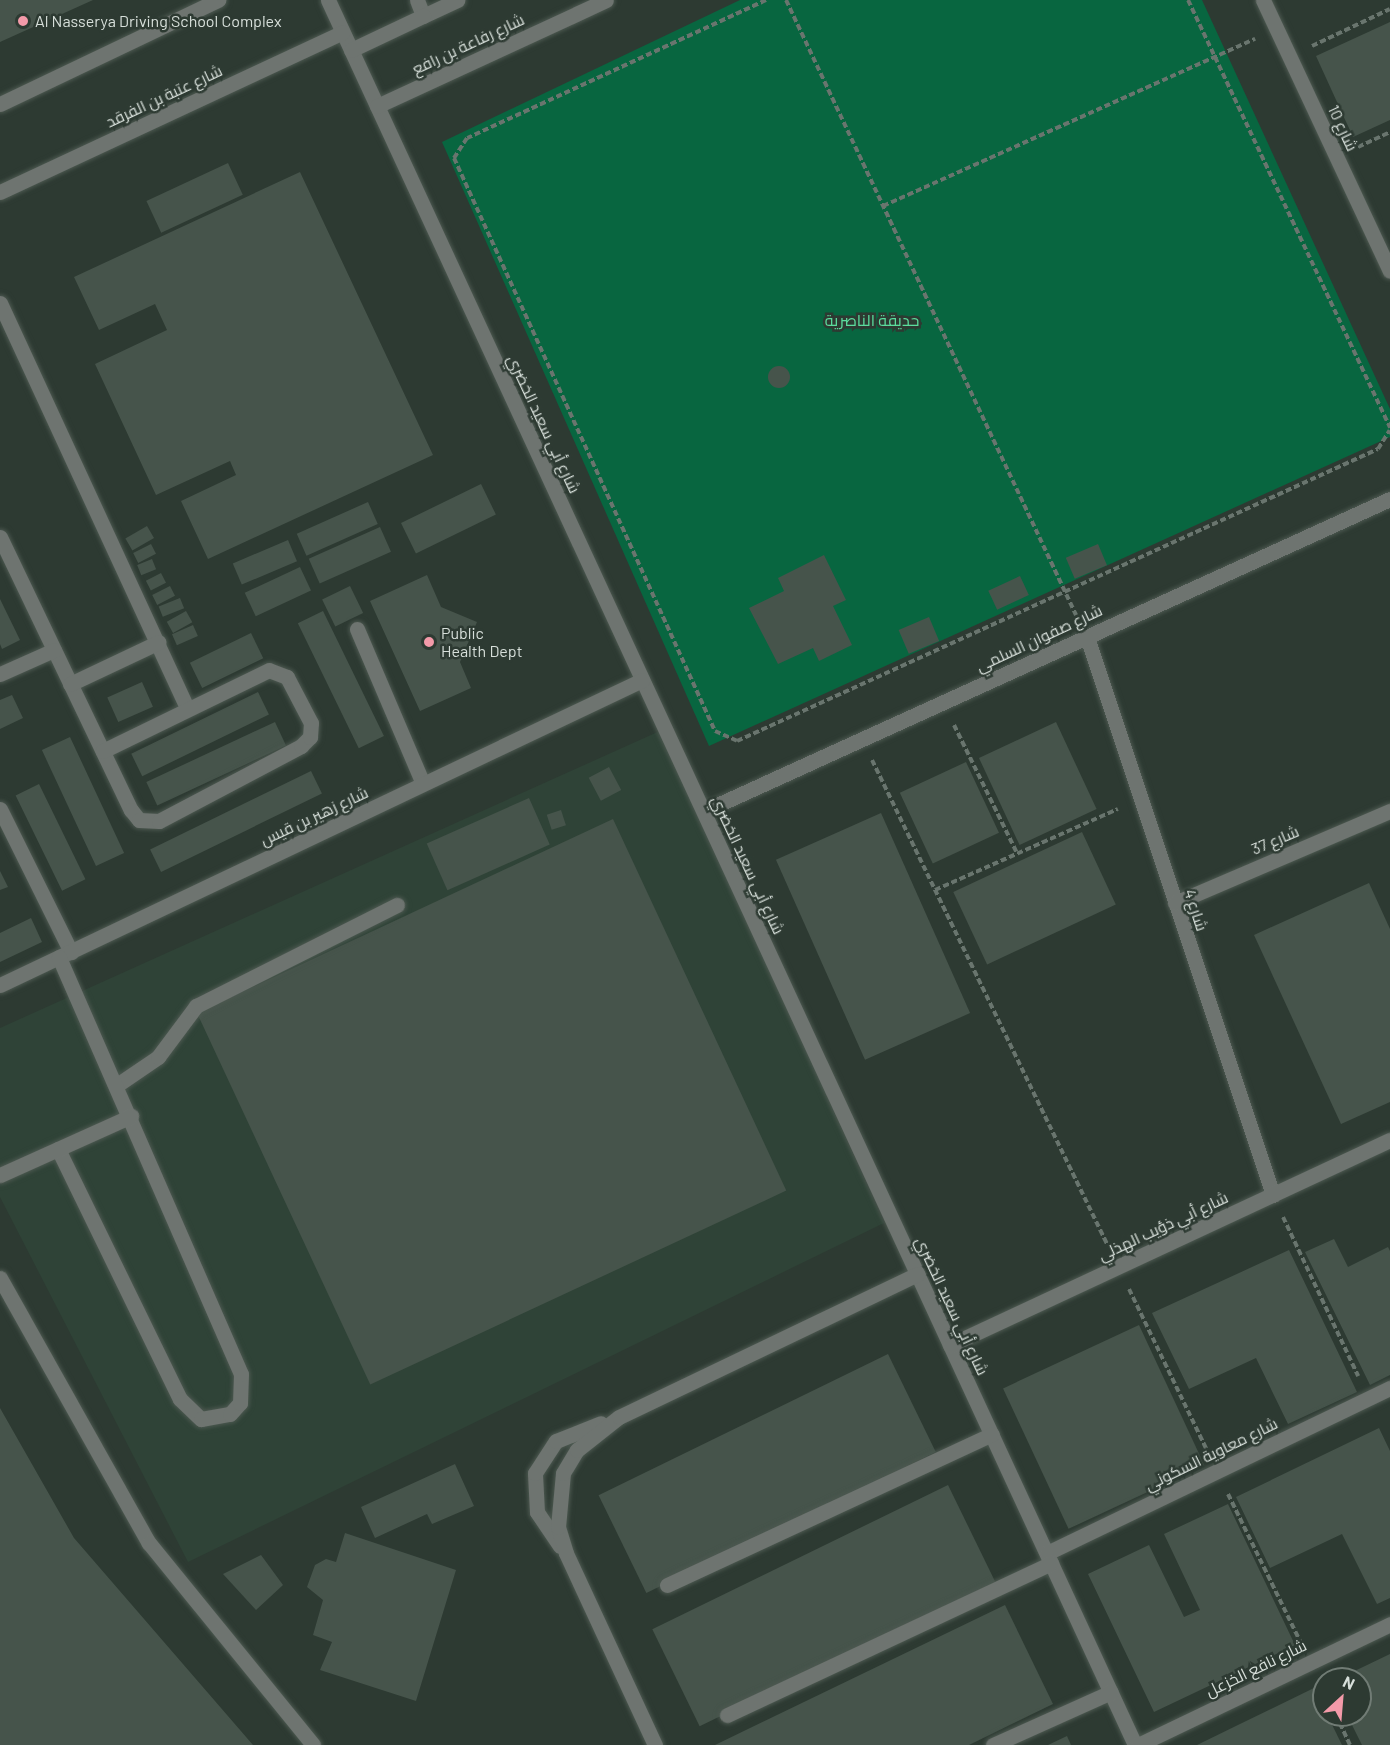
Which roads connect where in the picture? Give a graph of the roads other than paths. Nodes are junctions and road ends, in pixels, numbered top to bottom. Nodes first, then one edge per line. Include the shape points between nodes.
1 (218, 0) edge
2 (328, 0) edge
3 (417, 0) edge
4 (457, 0) edge
5 (606, 0) edge
6 (1263, 0) edge
7 (423, 16) junction
8 (343, 32) junction
9 (351, 50) junction
10 (0, 104) edge
11 (377, 106) junction
12 (0, 192) edge
13 (1390, 271) edge
14 (2, 310) edge
15 (1390, 499) edge
16 (0, 537) edge
17 (357, 629) dead end
18 (1087, 637) junction
19 (159, 642) junction
20 (54, 650) junction
21 (0, 674) edge
22 (642, 680) junction
23 (70, 684) junction
24 (188, 709) junction
25 (102, 751) junction
26 (423, 784) junction
27 (0, 809) edge
28 (704, 811) junction
29 (1390, 811) edge
30 (1175, 903) junction
31 (397, 905) dead end
32 (65, 954) junction
33 (0, 985) edge
34 (117, 1085) junction
35 (131, 1116) junction
36 (1390, 1140) edge
37 (58, 1149) junction
38 (0, 1175) edge
39 (1273, 1195) junction
40 (918, 1274) junction
41 (0, 1278) edge
42 (950, 1345) junction
43 (1390, 1388) edge
44 (619, 1417) junction
45 (992, 1434) junction
46 (566, 1552) junction
47 (1049, 1558) junction
48 (667, 1585) dead end
49 (1390, 1624) edge
50 (1111, 1692) junction
51 (727, 1715) dead end
52 (313, 1745) edge
53 (656, 1745) edge
54 (993, 1745) edge
55 (1137, 1745) edge

1 - 10 street
2 - 8 street, شارع أبي سعيد الخضري
3 - 7 street
4 - 7 street
5 - 11 street, شارع رفاعة بن رافع
6 - 13 street, شارع 10
7 - 9 street
8 - 9 street, شارع أبي سعيد الخضري
8 - 12 street, شارع عتبة بن الفرقد
9 - 11 street, شارع أبي سعيد الخضري
11 - 22 street, شارع أبي سعيد الخضري
14 - 19 street
15 - 18 street, شارع صفوان السلمي
16 - 20 street
17 - 26 street
18 - 28 street, شارع صفوان السلمي
18 - 30 street, شارع 4
19 - 23 street
19 - 24 street
20 - 21 street
20 - 23 street
22 - 26 street, شارع زهير بن قيس
22 - 28 street, شارع أبي سعيد الخضري
23 - 25 street
24 - 25 street
24 - 25 street via 276,670 287,677 312,730 301,746 152,824 134,816
26 - 32 street, شارع زهير بن قيس
27 - 32 street
28 - 40 street, شارع أبي سعيد الخضري
29 - 30 street, شارع 37
30 - 39 street, شارع 4
31 - 34 street via 196,1006 158,1057
32 - 33 street, شارع زهير بن قيس
32 - 34 street
34 - 35 street
35 - 37 street
35 - 37 street via 241,1374 240,1403 230,1414 201,1419 180,1399
36 - 39 street, شارع أبي ذؤيب الهذلي
37 - 38 street
39 - 42 street, شارع أبي ذؤيب الهذلي
40 - 42 street, شارع أبي سعيد الخضري
40 - 44 street
41 - 52 street via 137,1525
42 - 45 street, شارع أبي سعيد الخضري
43 - 47 street, شارع معاوية السكوني
44 - 46 street via 576,1450 563,1473 558,1527
44 - 46 street via 556,1441 535,1473 537,1512
45 - 47 street, شارع أبي سعيد الخضري
45 - 48 street
46 - 53 street
47 - 50 street, شارع أبي سعيد الخضري
47 - 51 street, شارع معاوية السكوني
49 - 55 street, شارع نافع الخزعل
50 - 54 street
50 - 55 street, شارع أبي سعيد الخضري

